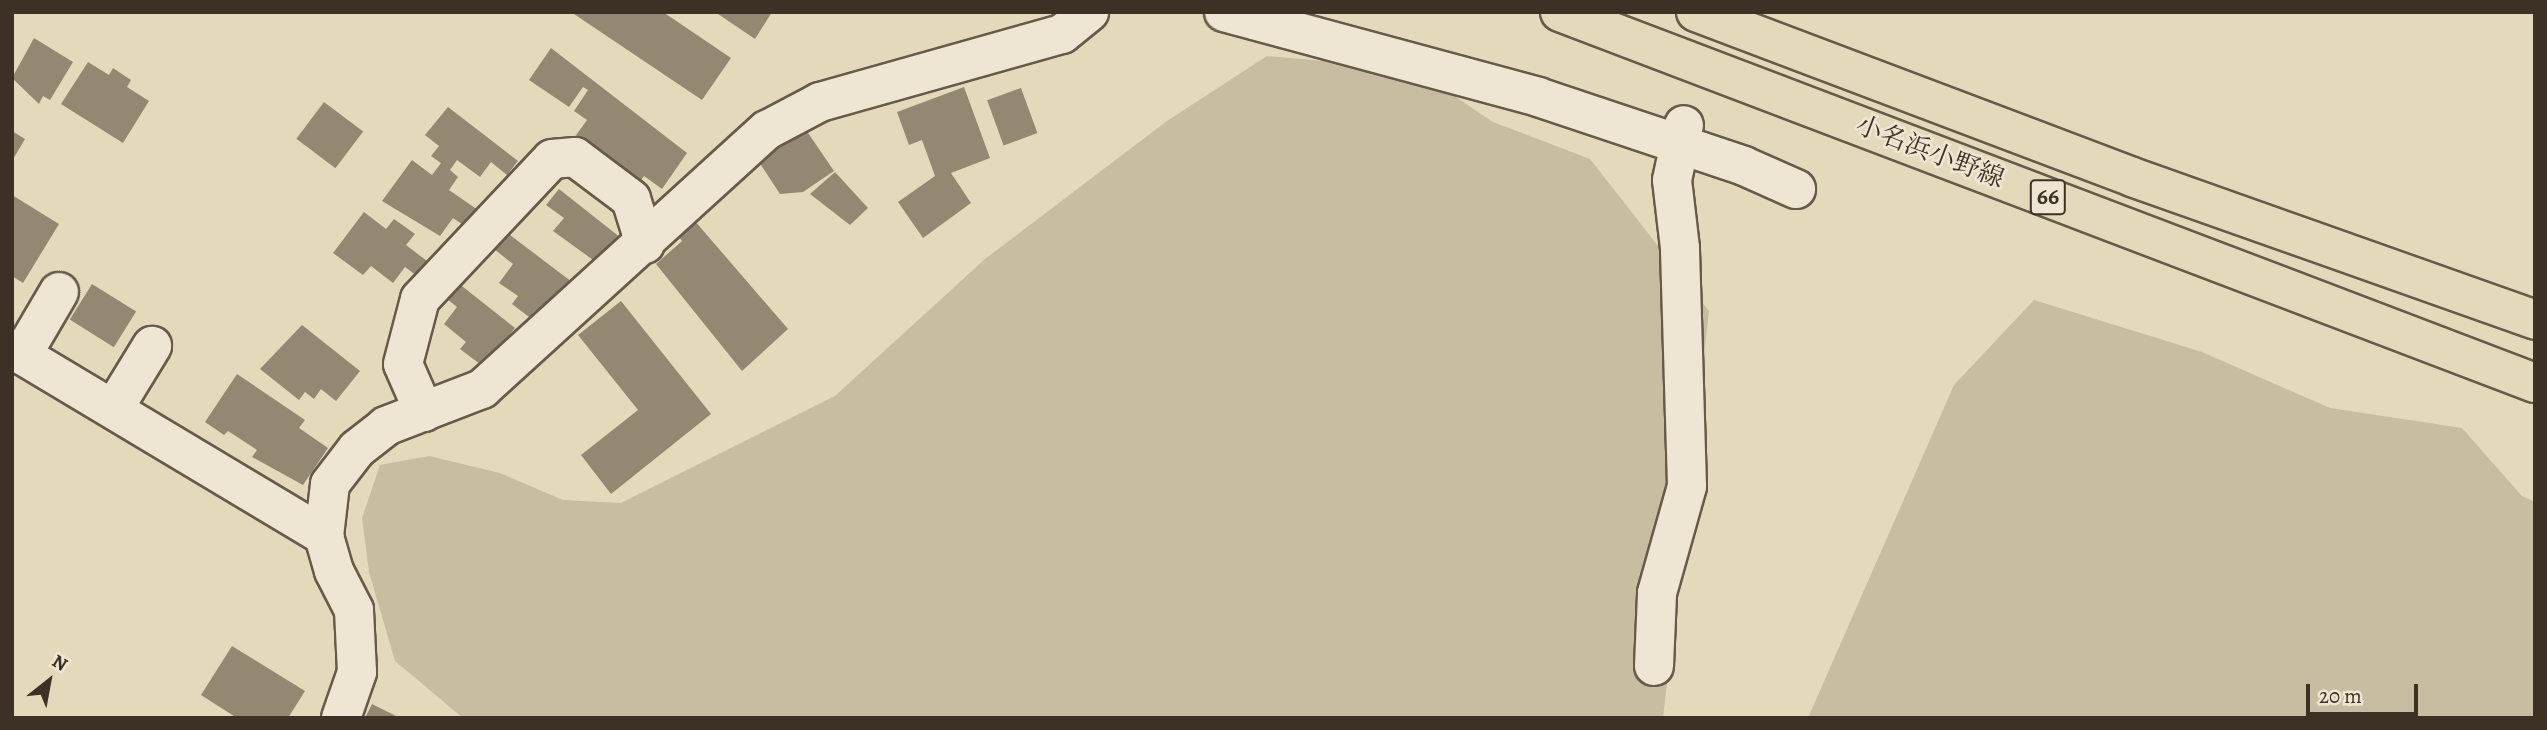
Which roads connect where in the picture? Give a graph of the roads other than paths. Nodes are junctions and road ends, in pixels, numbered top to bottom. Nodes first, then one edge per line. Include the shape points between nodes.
1 (1089, 12) edge
2 (1224, 12) edge
3 (1560, 12) edge
4 (1696, 12) edge
5 (1681, 134) junction
6 (1796, 190) dead end
7 (645, 244) junction
8 (59, 292) dead end
9 (2535, 320) edge
10 (152, 346) dead end
11 (17, 352) edge
12 (2535, 383) edge
13 (114, 408) junction
14 (424, 412) junction
15 (324, 536) junction
16 (1654, 666) dead end
17 (341, 718) edge

1 - 7 street via 1062,34 820,102 767,130
2 - 5 street
3 - 12 main road, 小名浜小野線 / 66
4 - 9 main road, 小名浜小野線 / 66 via 2132,177
5 - 6 street
5 - 16 street via 1672,180 1684,325 1687,486 1657,593
7 - 14 street via 482,389
7 - 14 street via 631,199 575,157 552,159 420,299 403,364
8 - 11 street
10 - 13 street
11 - 13 street
13 - 15 street
14 - 15 street via 386,426 357,449 330,484
15 - 17 street via 334,572 354,610 357,672

